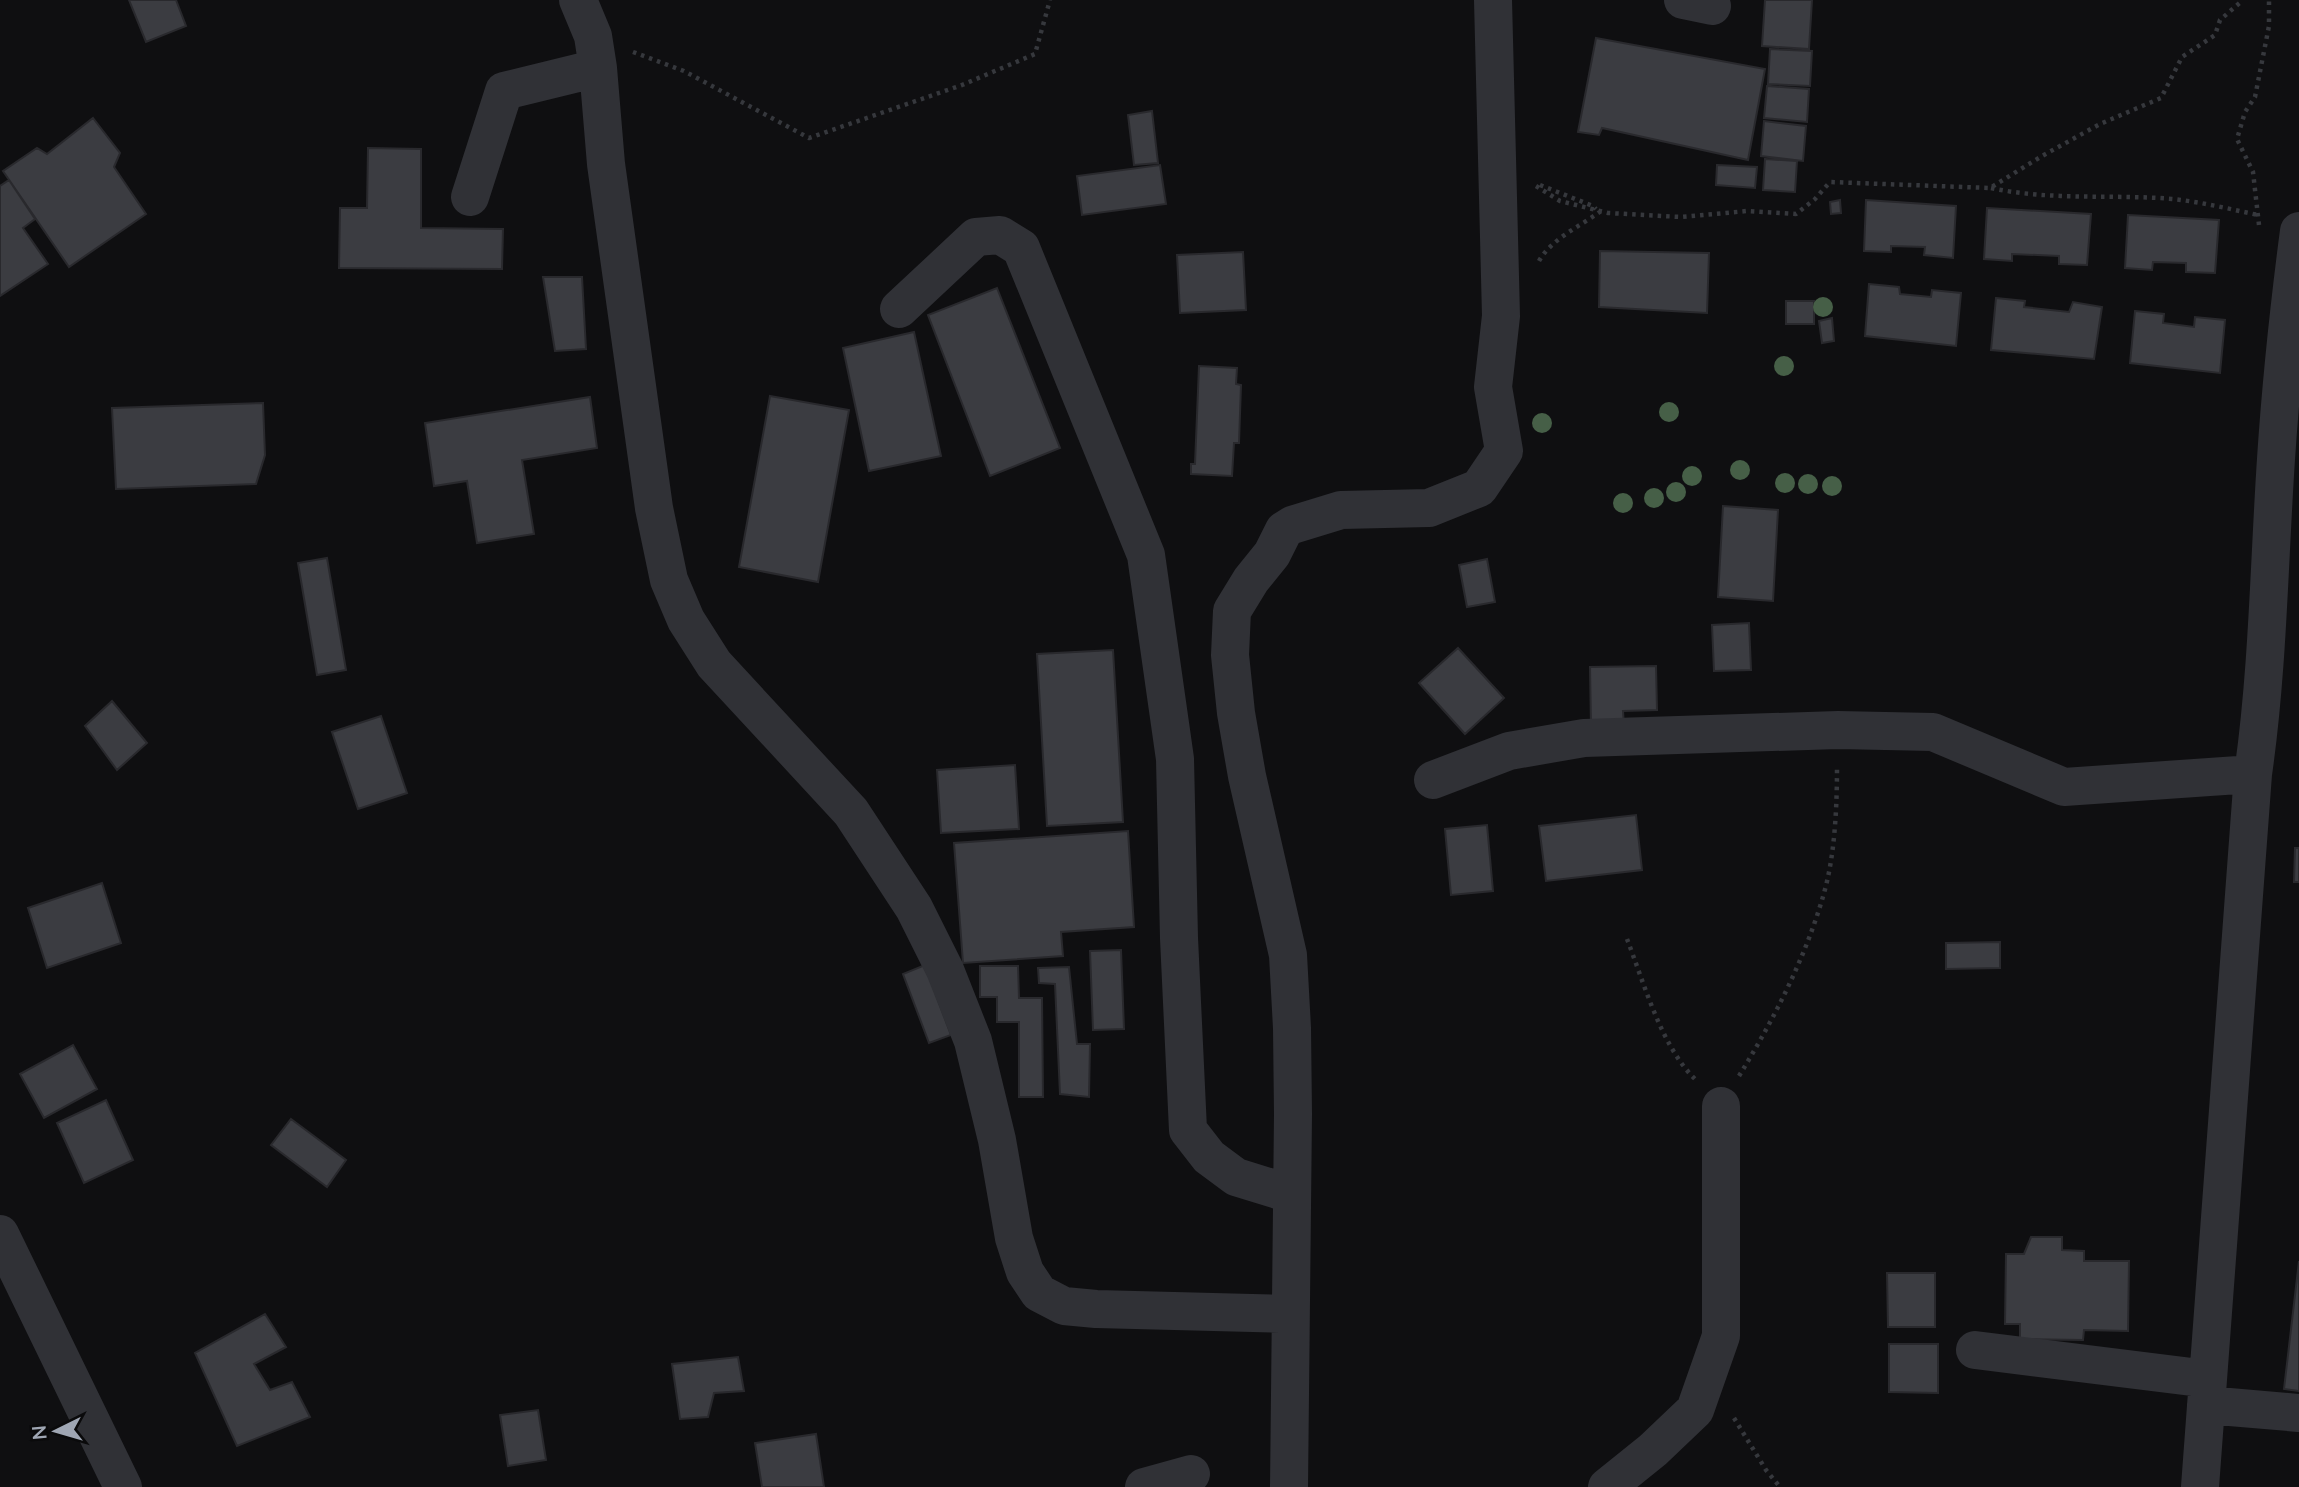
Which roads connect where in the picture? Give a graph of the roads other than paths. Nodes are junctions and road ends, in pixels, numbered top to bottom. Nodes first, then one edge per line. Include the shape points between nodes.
1 (578, 0) edge
2 (1493, 0) edge
3 (596, 52) junction
4 (470, 197) dead end
5 (2299, 231) edge
6 (899, 309) dead end
7 (2253, 774) junction
8 (1433, 780) dead end
9 (1721, 1106) road end
10 (1291, 1194) junction
11 (0, 1234) edge
12 (1289, 1314) junction
13 (1975, 1350) dead end
14 (2207, 1392) junction
15 (2299, 1413) edge
16 (1191, 1474) dead end
17 (123, 1487) edge
18 (1144, 1487) edge
19 (1289, 1487) edge
20 (1607, 1487) edge
21 (2200, 1487) edge

1 - 3 street
2 - 10 street via 1502,316 1493,387 1504,451 1479,488 1429,508 1341,510 1284,530 1232,611 1230,655 1236,713 1288,955
3 - 4 street via 504,91
3 - 12 street via 606,164 654,508 669,580 686,620 714,664 851,812 914,908 973,1041 1025,1272 1040,1293 1064,1306
5 - 7 street via 2276,457 2261,717
6 - 10 street via 976,237 1000,235 1021,248 1146,555 1175,759 1188,1130 1209,1157 1236,1177
7 - 8 street via 2064,787 1933,732 1838,730 1584,738 1509,751
7 - 14 street
9 - 20 street via 1721,1336 1695,1410
10 - 12 street
11 - 17 street
12 - 19 street
13 - 14 street
14 - 15 street
14 - 21 street
16 - 18 street

